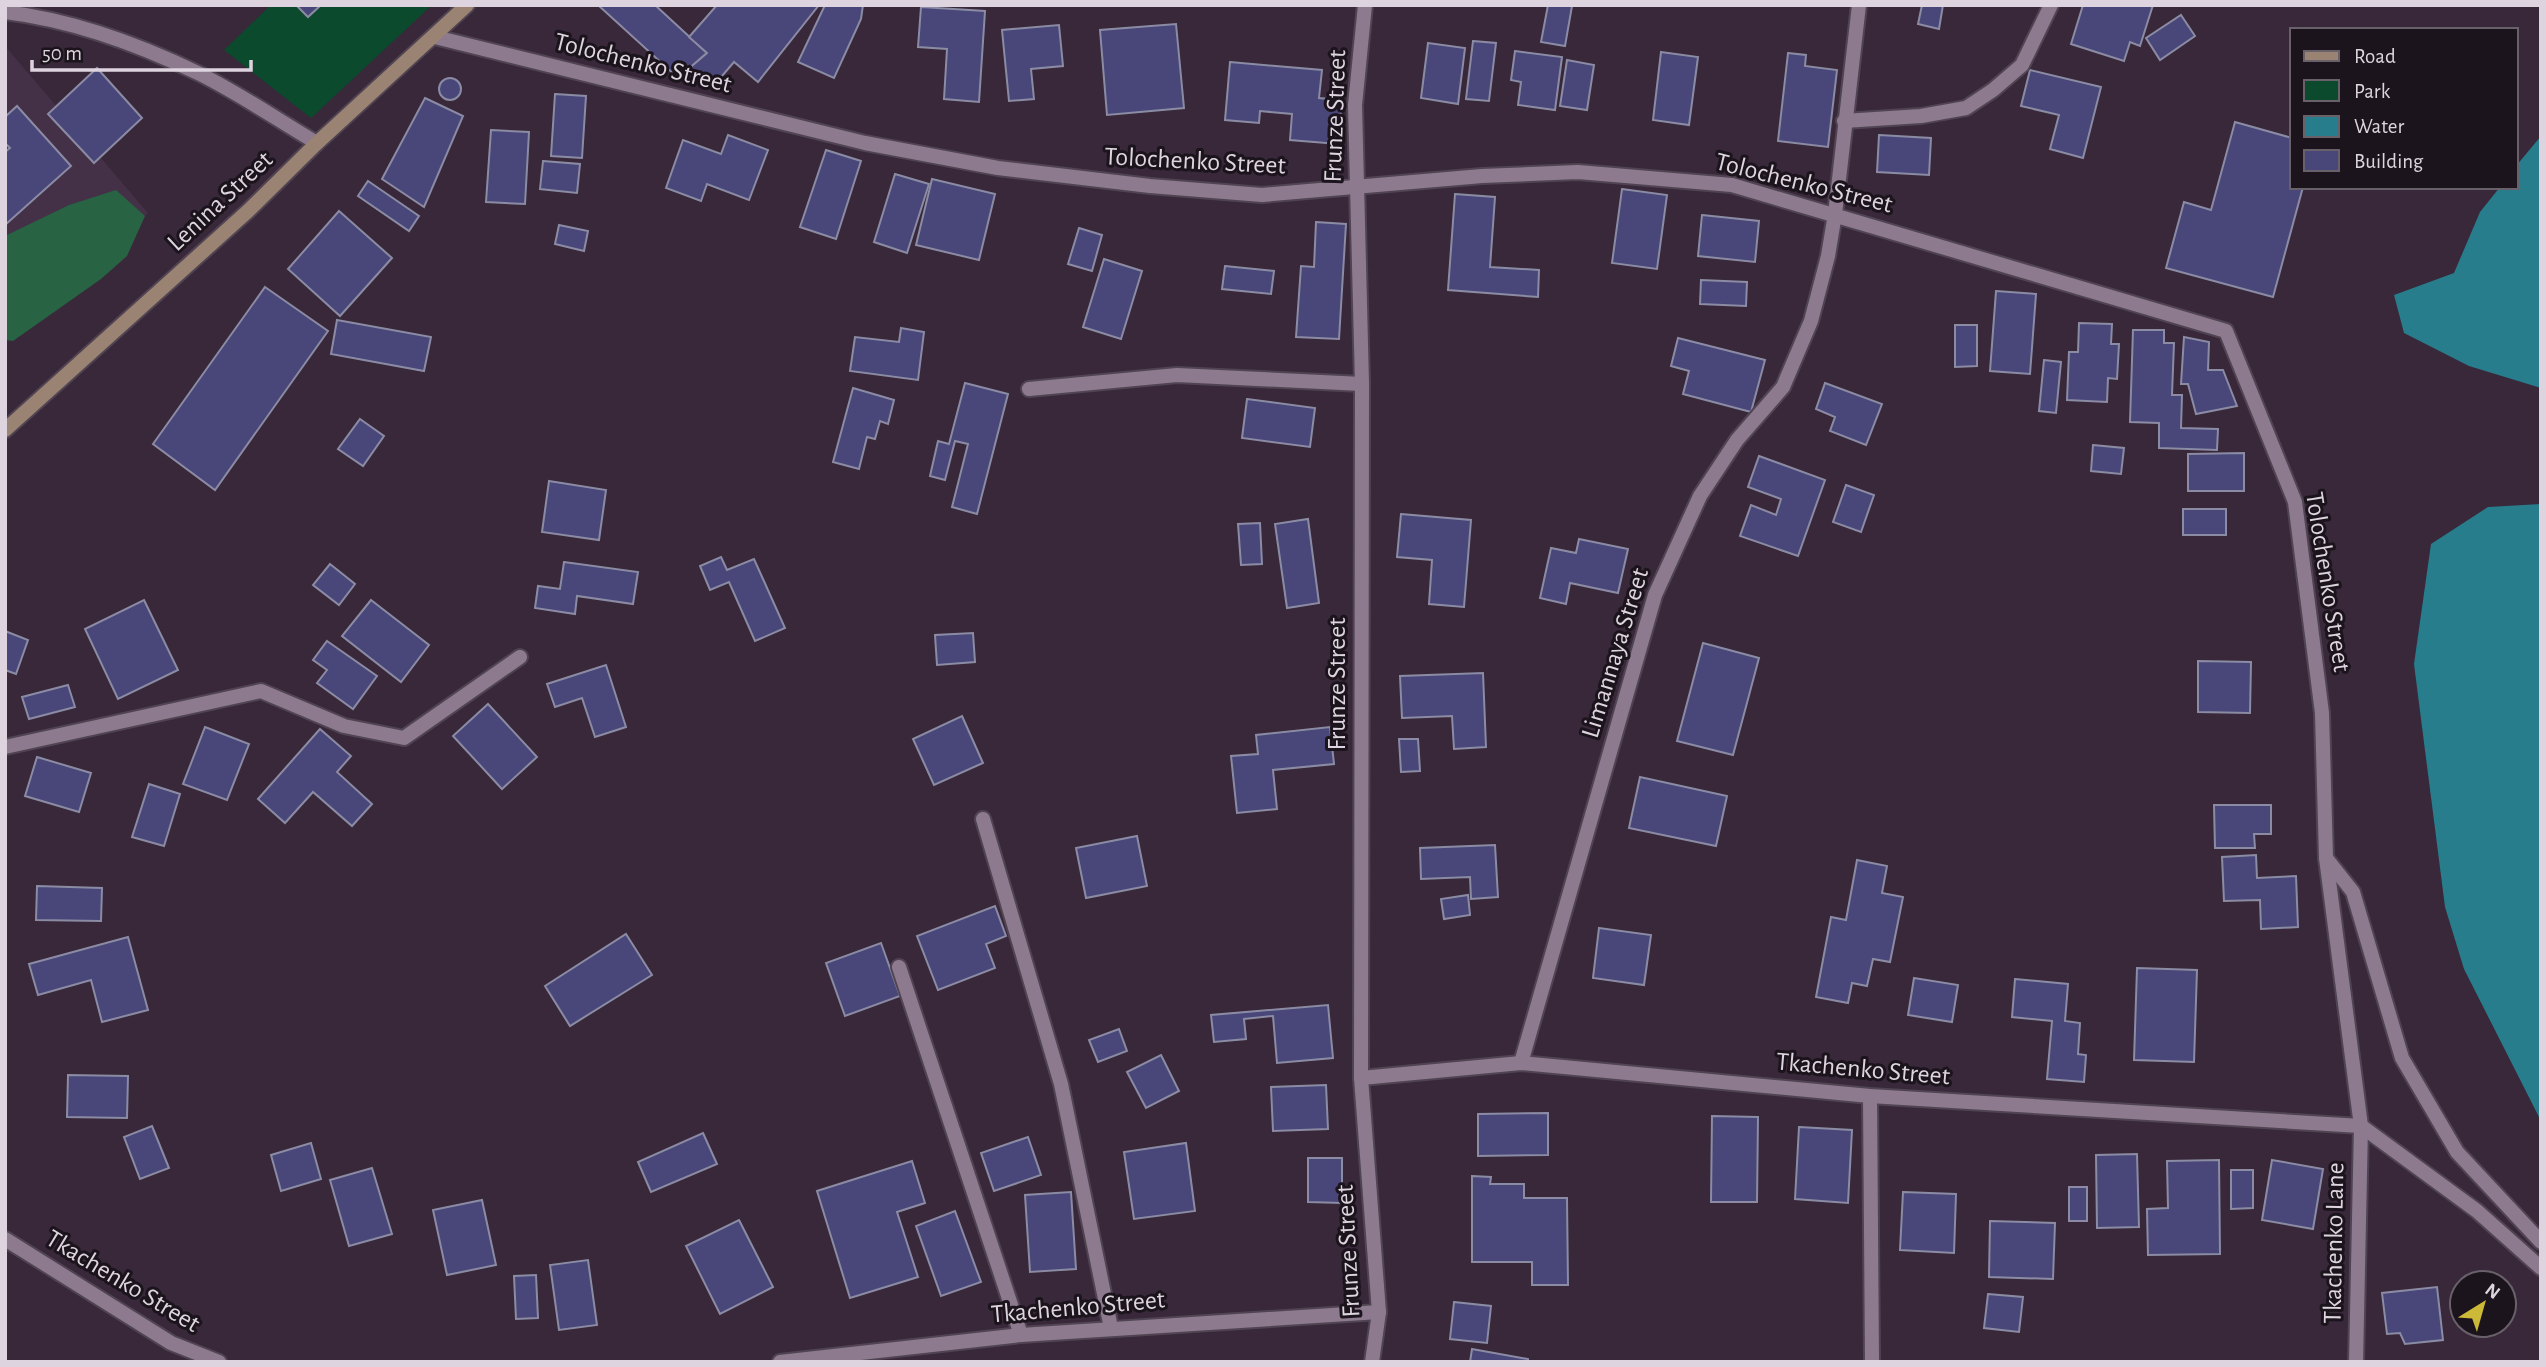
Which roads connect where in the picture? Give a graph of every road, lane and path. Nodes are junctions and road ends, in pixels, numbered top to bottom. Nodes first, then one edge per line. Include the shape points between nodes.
1 (467, 5) edge
2 (1366, 5) edge
3 (1859, 5) edge
4 (2051, 5) edge
5 (5, 12) edge
6 (435, 37) junction
7 (1844, 121) junction
8 (317, 143) junction
9 (1357, 186) junction
10 (1835, 214) junction
11 (1362, 384) junction
12 (1029, 389) dead end
13 (5, 430) edge
14 (520, 657) dead end
15 (5, 747) edge
16 (983, 819) dead end
17 (2326, 858) junction
18 (899, 967) dead end
19 (1521, 1063) junction
20 (1361, 1078) junction
21 (1870, 1096) junction
22 (2361, 1126) junction
23 (5, 1239) edge
24 (2541, 1242) edge
25 (2541, 1268) edge
26 (1380, 1312) junction
27 (1111, 1328) junction
28 (1021, 1335) junction
29 (219, 1362) edge
30 (780, 1362) edge
31 (1372, 1362) edge
32 (1872, 1362) edge
33 (2356, 1362) edge

1 - 6 street, Lenina Street
2 - 9 street, Frunze Street via 1355,105
3 - 7 street, Limannaya Street
4 - 7 street via 2022,65 1966,108
5 - 8 street via 41,17 130,44 201,75
6 - 8 street, Lenina Street
6 - 9 street, Tolochenko Street via 865,143 998,168 1262,195
7 - 10 street, Limannaya Street
8 - 13 street, Lenina Street
9 - 10 street, Tolochenko Street via 1578,172 1732,185
9 - 11 street, Frunze Street
10 - 17 street, Tolochenko Street via 2226,331 2295,502 2322,713
10 - 19 street, Limannaya Street via 1811,321 1783,387 1737,440 1700,496 1655,595
11 - 12 street via 1177,375
11 - 20 street, Frunze Street
14 - 15 street via 404,738 344,726 261,691
16 - 27 street via 1061,1084
17 - 22 street, Tolochenko Street
17 - 24 street via 2353,892 2402,1058 2457,1152
18 - 28 street
19 - 20 street, Tkachenko Street
19 - 21 street, Tkachenko Street
20 - 26 street, Frunze Street
21 - 22 street, Tkachenko Street
21 - 32 street
22 - 25 street via 2477,1211
22 - 33 street, Tkachenko Lane
23 - 29 street, Tkachenko Street via 170,1343
26 - 27 street, Tkachenko Street
26 - 31 street, Frunze Street
27 - 28 street, Tkachenko Street
28 - 30 street, Tkachenko Street

